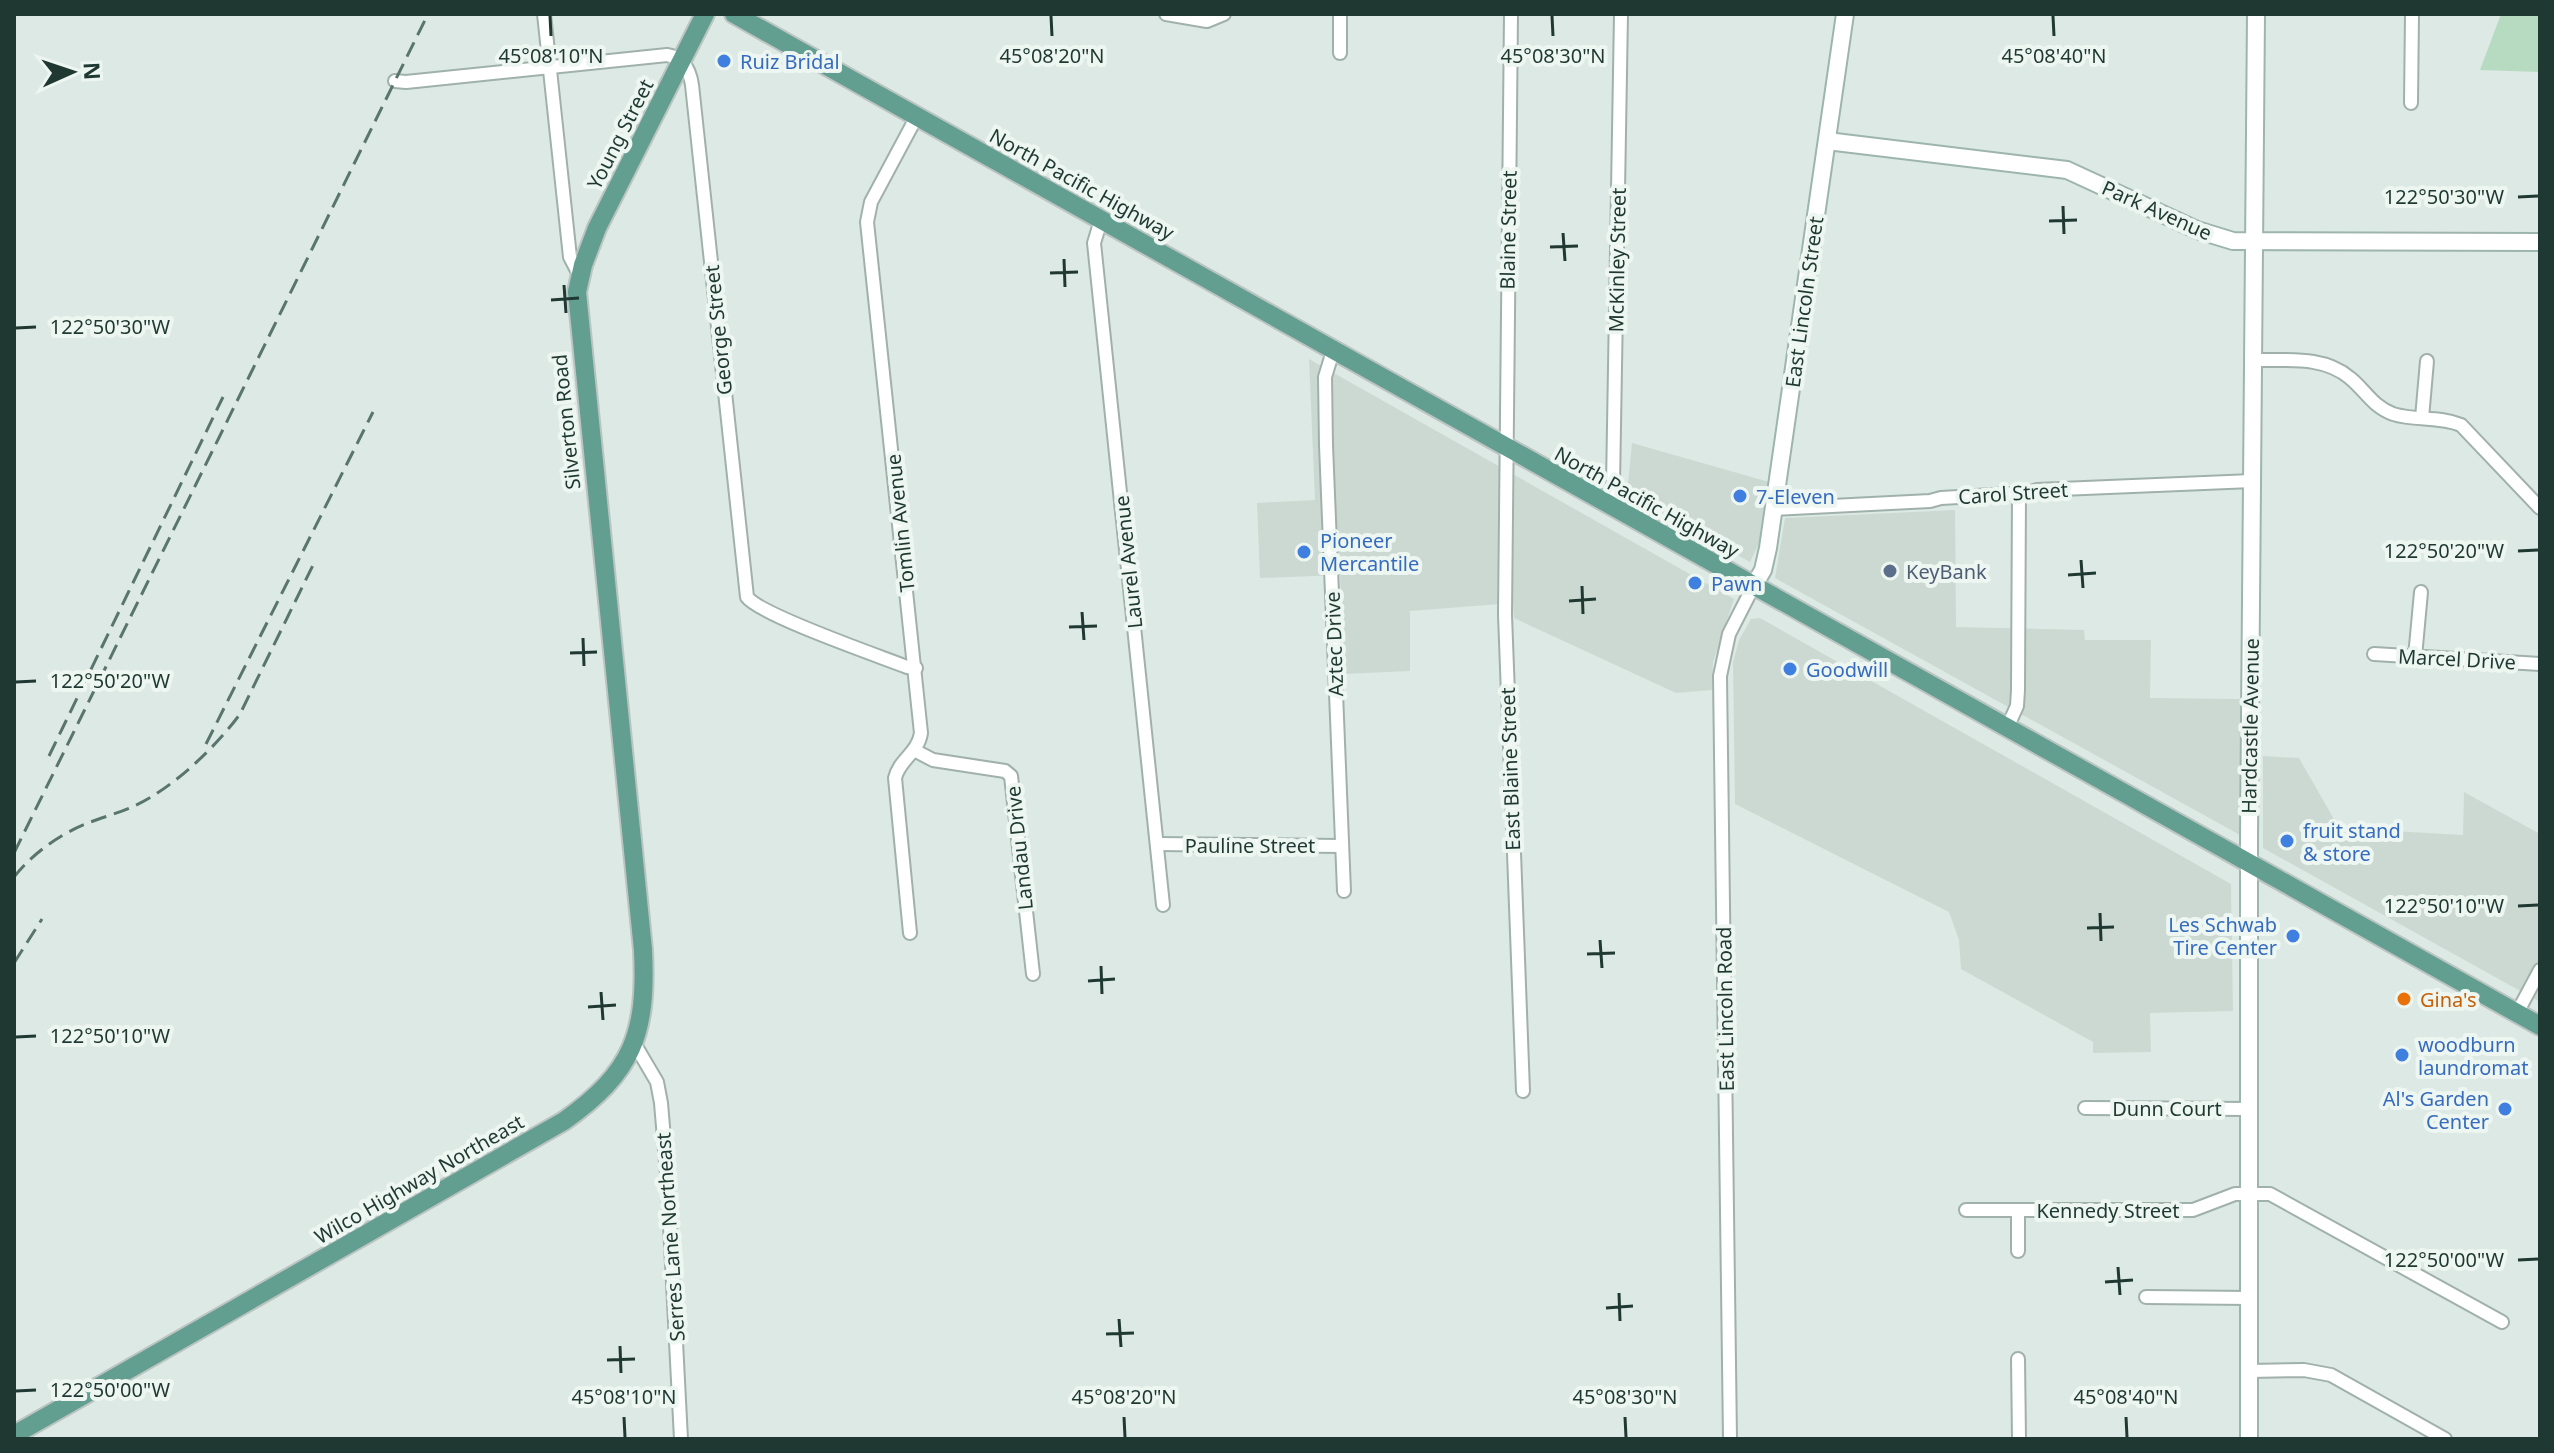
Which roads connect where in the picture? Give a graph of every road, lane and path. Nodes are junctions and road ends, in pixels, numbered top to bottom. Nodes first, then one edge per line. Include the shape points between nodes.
1 (544, 14) edge
2 (705, 14) edge
3 (734, 14) edge
4 (1166, 14) edge
5 (1224, 14) edge
6 (1340, 14) edge
7 (1511, 14) edge
8 (1621, 14) edge
9 (1845, 14) edge
10 (2256, 14) edge
11 (2412, 14) edge
12 (1340, 53) dead end
13 (682, 62) junction
14 (550, 67) junction
15 (395, 81) dead end
16 (2411, 103) dead end
17 (917, 116) junction
18 (1827, 141) junction
19 (1101, 220) junction
20 (2255, 242) junction
21 (2540, 242) edge
22 (580, 276) junction
23 (1333, 351) junction
24 (2253, 360) junction
25 (2427, 361) dead end
26 (2422, 418) junction
27 (1504, 447) junction
28 (2252, 481) junction
29 (2019, 493) junction
30 (1608, 505) junction
31 (2540, 508) edge
32 (1774, 509) junction
33 (1753, 587) junction
34 (2421, 592) dead end
35 (2374, 654) dead end
36 (2415, 657) junction
37 (2540, 664) edge
38 (916, 668) junction
39 (2007, 728) junction
40 (914, 750) junction
41 (630, 828) joint
42 (1157, 844) junction
43 (1342, 846) junction
44 (2249, 864) junction
45 (1344, 891) dead end
46 (1163, 905) dead end
47 (910, 933) dead end
48 (2540, 970) edge
49 (1033, 974) dead end
50 (2517, 1013) junction
51 (2540, 1026) edge
52 (634, 1043) junction
53 (1523, 1091) dead end
54 (2085, 1108) dead end
55 (2249, 1109) junction
56 (2249, 1193) junction
57 (1966, 1210) dead end
58 (2018, 1210) junction
59 (2018, 1251) dead end
60 (2146, 1297) dead end
61 (2250, 1298) junction
62 (2502, 1322) dead end
63 (2018, 1359) dead end
64 (2249, 1371) junction
65 (14, 1435) edge
66 (681, 1439) edge
67 (1730, 1439) edge
68 (2019, 1439) edge
69 (2249, 1439) edge
70 (2445, 1439) edge

1 - 14 street, Silverton Road
2 - 13 main road, Young Street
3 - 17 main road, North Pacific Highway
4 - 5 street via 1207,21
6 - 12 street
7 - 27 street, Blaine Street
8 - 30 street, McKinley Street via 1613,485
9 - 18 street, East Lincoln Street
10 - 20 street, Hardcastle Avenue
11 - 16 street
13 - 14 street via 667,55
13 - 22 main road, Young Street via 597,228
13 - 38 street, George Street via 692,85 748,600
14 - 15 street
14 - 22 street, Silverton Road via 570,257
17 - 19 main road, North Pacific Highway
17 - 38 street, Tomlin Avenue via 871,202 867,222
18 - 20 street, Park Avenue via 2067,170 2209,235
18 - 32 street, East Lincoln Street
19 - 23 main road, North Pacific Highway
19 - 42 street, Laurel Avenue via 1094,243
20 - 21 street, Park Avenue
20 - 24 street, Hardcastle Avenue
22 - 41 main road, Silverton Road via 577,312
23 - 27 main road, North Pacific Highway
23 - 43 street, Aztec Drive via 1325,377 1326,445
24 - 26 street via 2327,364 2352,379 2377,406
24 - 28 street, Hardcastle Avenue
25 - 26 street
26 - 31 street via 2461,425
27 - 30 main road, North Pacific Highway
27 - 53 street, East Blaine Street
28 - 29 street, Carol Street
28 - 44 street, Hardcastle Avenue
29 - 32 street, Carol Street
29 - 39 street via 2017,700
30 - 33 main road, North Pacific Highway
32 - 33 street, East Lincoln Street via 1765,564
33 - 39 main road, North Pacific Highway
33 - 67 street, East Lincoln Road via 1722,658
34 - 36 street
35 - 36 street, Marcel Drive
36 - 37 street, Marcel Drive
38 - 40 street, Tomlin Avenue via 921,733
39 - 44 main road, North Pacific Highway
40 - 47 street, Tomlin Avenue via 898,767 894,784
40 - 49 street, Landau Drive via 933,760 1011,776
41 - 52 main road, Wilco Highway Northeast via 644,990
42 - 43 street, Pauline Street
42 - 46 street, Laurel Avenue
43 - 45 street, Aztec Drive
44 - 50 main road, North Pacific Highway
44 - 55 street, Hardcastle Avenue
48 - 50 street
50 - 51 main road, North Pacific Highway
52 - 65 main road, Wilco Highway Northeast via 611,1082 564,1121
52 - 66 street, Serres Lane Northeast via 657,1082 661,1103
54 - 55 street, Dunn Court
55 - 56 street, Hardcastle Avenue
56 - 58 street, Kennedy Street via 2193,1210
56 - 61 street, Hardcastle Avenue
56 - 62 street, Kennedy Street via 2274,1196
57 - 58 street, Kennedy Street
58 - 59 street
60 - 61 street
61 - 64 street, Hardcastle Avenue
63 - 68 street
64 - 69 street, Hardcastle Avenue
64 - 70 street via 2331,1375

